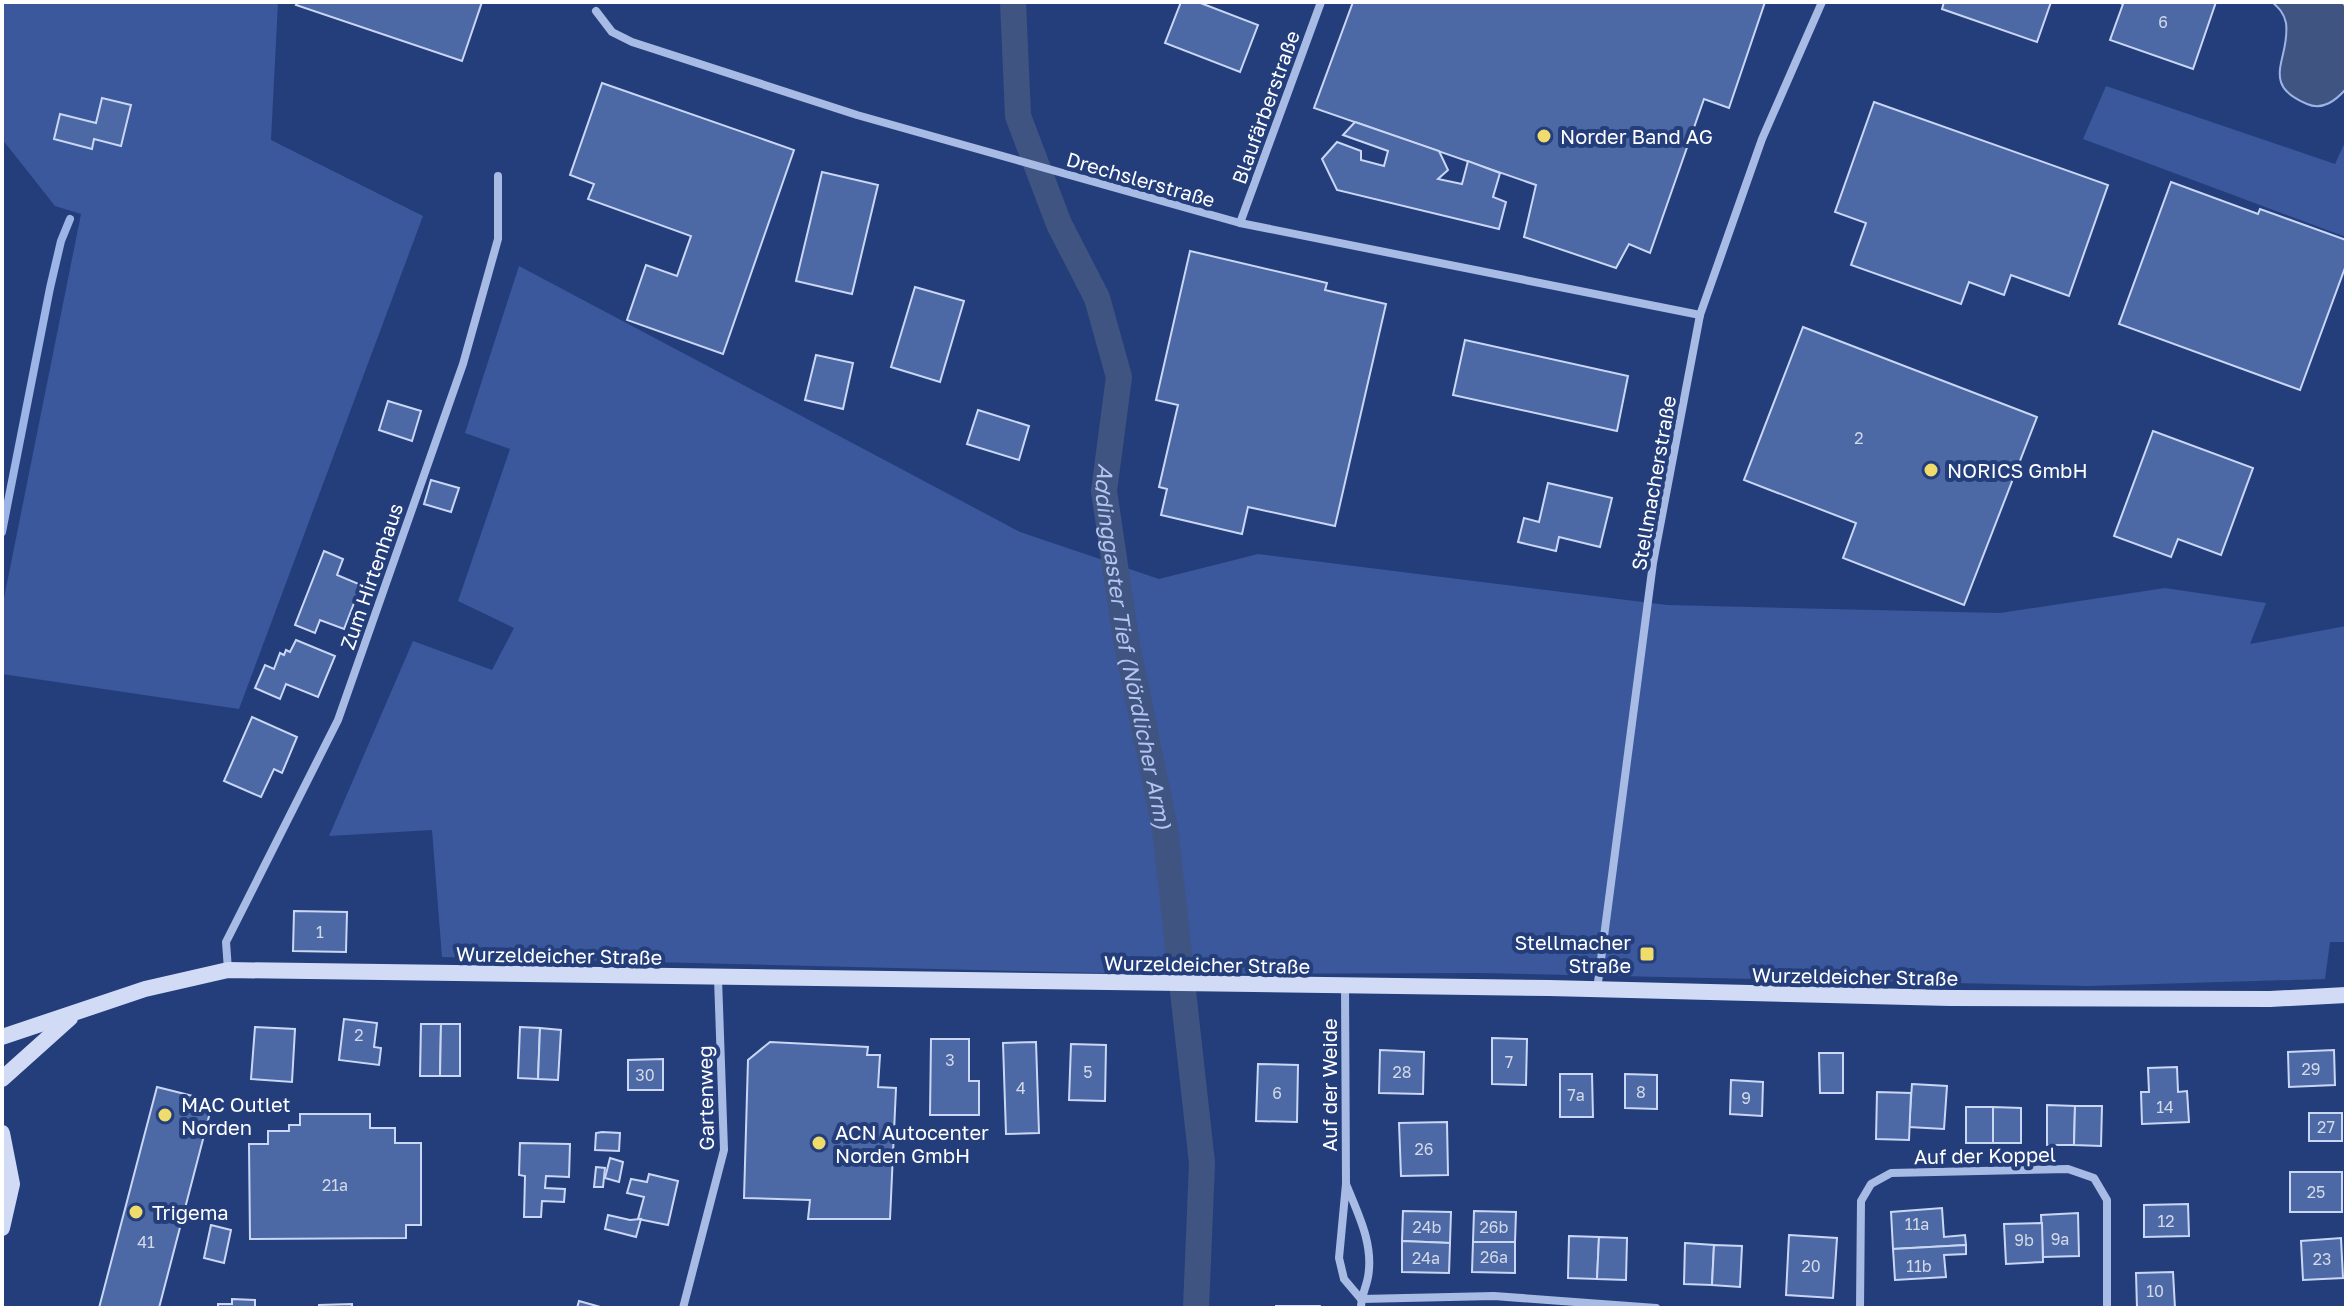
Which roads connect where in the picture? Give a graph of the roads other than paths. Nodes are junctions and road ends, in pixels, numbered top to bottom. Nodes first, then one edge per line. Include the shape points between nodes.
1 (1321, 2) edge
2 (1822, 2) edge
3 (596, 11) dead end
4 (498, 176) dead end
5 (1240, 223) junction
6 (1700, 315) junction
7 (228, 970) junction
8 (718, 978) junction
9 (1345, 986) junction
10 (1597, 991) junction
11 (2346, 995) edge
12 (74, 1015) junction
13 (2, 1037) edge
14 (2, 1079) edge
15 (2, 1133) edge
16 (1346, 1184) junction
17 (2, 1228) edge
18 (1361, 1303) edge
19 (1620, 1307) edge
20 (683, 1308) edge
21 (1656, 1308) edge
22 (1860, 1308) edge
23 (2107, 1308) edge

1 - 5 street, Blaufärberstraße
2 - 6 street, Stellmacherstraße via 1762,139
3 - 5 street, Drechslerstraße via 612,32 632,42 857,115
4 - 7 street, Zum Hirtenhaus via 498,239 463,364 338,720 226,942
5 - 6 street, Drechslerstraße
6 - 10 street, Stellmacherstraße via 1653,563
7 - 8 main road, Wurzeldeicher Straße
7 - 12 main road, Wurzeldeicher Straße via 145,989
8 - 9 main road, Wurzeldeicher Straße
8 - 20 street, Gartenweg via 724,1150
9 - 10 main road, Wurzeldeicher Straße
9 - 16 street, Auf der Weide
10 - 11 main road, Wurzeldeicher Straße via 1966,998
12 - 13 main road, Wurzeldeicher Straße
12 - 14 main road, Wurzeldeicher Straße
15 - 17 main road via 12,1184
16 - 18 street, Auf der Weide via 1368,1235 1369,1276
16 - 18 street, Auf der Weide via 1339,1258 1344,1279
18 - 19 street via 1494,1296
19 - 21 street
22 - 23 street, Auf der Koppel via 1861,1201 1871,1184 1891,1173 2068,1169 2094,1178 2107,1200

